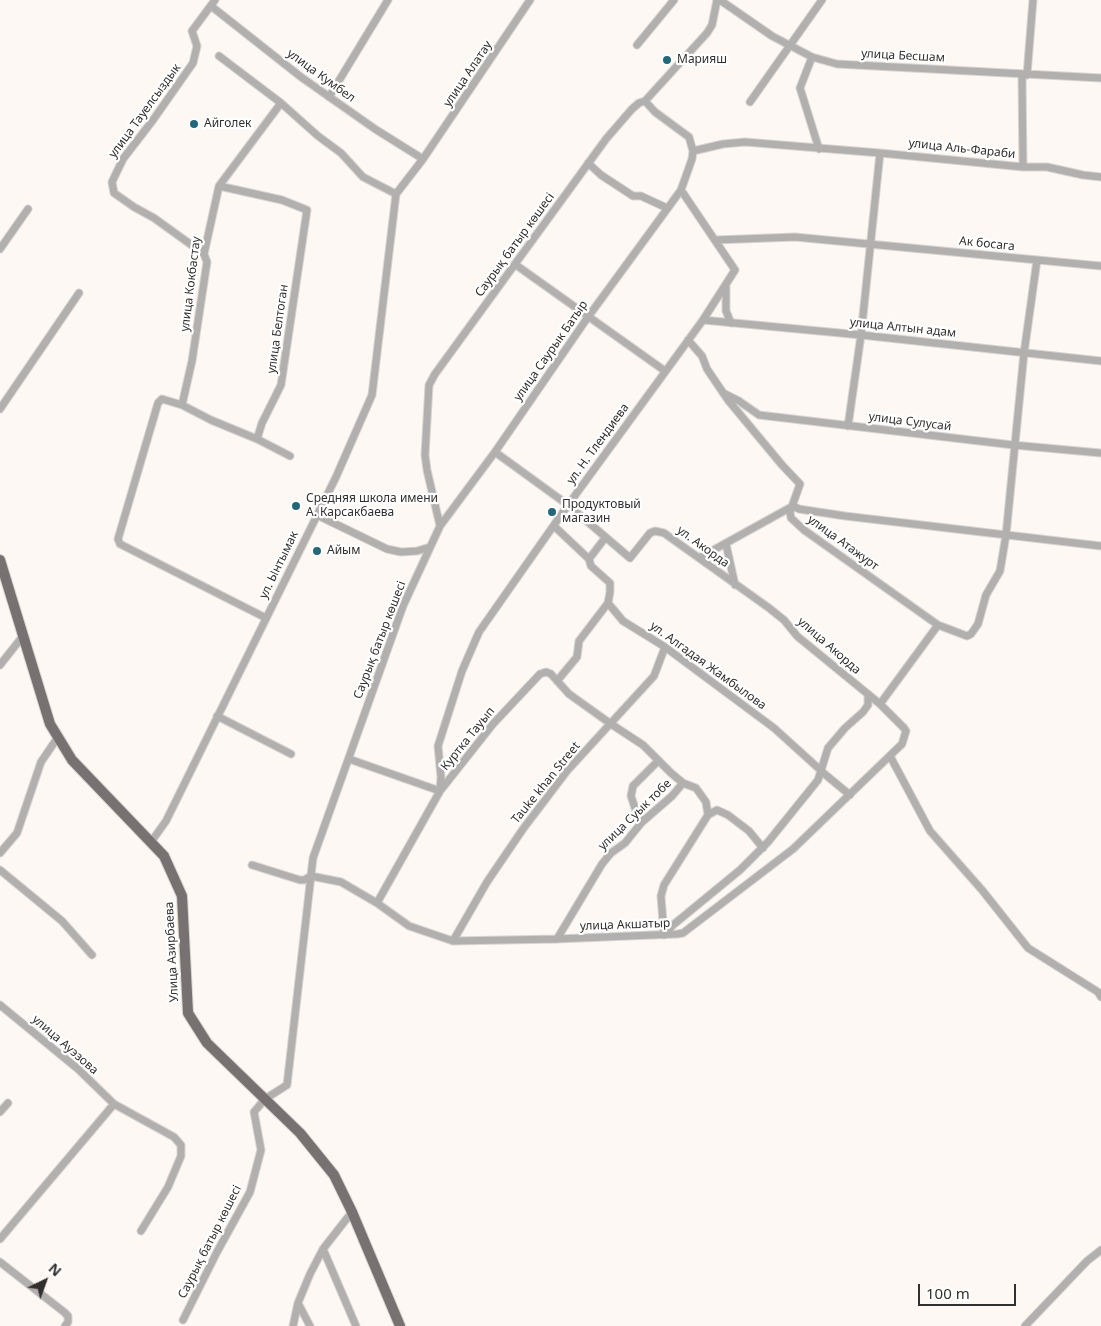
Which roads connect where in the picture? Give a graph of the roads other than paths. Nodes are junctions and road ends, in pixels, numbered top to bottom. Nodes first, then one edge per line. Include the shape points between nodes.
1 (388, 0) edge
2 (530, 0) edge
3 (674, 0) edge
4 (718, 0) edge
5 (822, 0) edge
6 (1033, 0) edge
7 (213, 3) edge
8 (637, 45) dead end
9 (790, 46) junction
10 (219, 56) dead end
11 (812, 57) junction
12 (1024, 75) junction
13 (1101, 78) edge
14 (329, 96) junction
15 (645, 101) junction
16 (750, 102) dead end
17 (281, 103) junction
18 (819, 149) junction
19 (693, 151) junction
20 (880, 153) junction
21 (423, 159) junction
22 (588, 163) junction
23 (1023, 167) junction
24 (1101, 177) edge
25 (219, 186) junction
26 (681, 190) junction
27 (396, 194) junction
28 (667, 208) junction
29 (28, 209) dead end
30 (715, 240) junction
31 (870, 243) junction
32 (0, 249) edge
33 (204, 254) junction
34 (1037, 260) junction
35 (516, 265) junction
36 (1101, 266) edge
37 (726, 284) junction
38 (79, 293) dead end
39 (588, 317) junction
40 (703, 320) junction
41 (731, 323) junction
42 (861, 335) junction
43 (688, 340) junction
44 (1024, 353) junction
45 (1101, 361) edge
46 (665, 371) junction
47 (723, 393) junction
48 (182, 405) junction
49 (0, 409) edge
50 (848, 426) junction
51 (256, 438) junction
52 (1016, 445) junction
53 (495, 452) junction
54 (1101, 453) edge
55 (290, 456) dead end
56 (568, 505) junction
57 (793, 506) junction
58 (317, 515) junction
59 (440, 526) junction
60 (554, 526) junction
61 (1006, 534) junction
62 (605, 538) junction
63 (726, 544) junction
64 (1101, 546) edge
65 (430, 547) junction
66 (699, 558) junction
67 (589, 559) junction
68 (0, 560) edge
69 (736, 585) junction
70 (608, 603) junction
71 (266, 618) junction
72 (938, 625) junction
73 (22, 636) junction
74 (665, 647) junction
75 (0, 665) edge
76 (557, 681) junction
77 (868, 694) junction
78 (880, 704) junction
79 (217, 716) junction
80 (611, 724) junction
81 (904, 728) joint
82 (58, 737) junction
83 (291, 754) dead end
84 (890, 756) junction
85 (349, 758) junction
86 (658, 761) junction
87 (821, 771) junction
88 (683, 783) junction
89 (440, 791) junction
90 (850, 795) junction
91 (708, 814) junction
92 (642, 822) junction
93 (151, 842) junction
94 (762, 848) junction
95 (0, 853) edge
96 (252, 864) dead end
97 (0, 870) edge
98 (311, 876) junction
99 (377, 903) junction
100 (664, 935) junction
101 (557, 939) junction
102 (453, 941) junction
103 (92, 954) dead end
104 (1101, 997) edge
105 (0, 1005) edge
106 (265, 1099) junction
107 (8, 1103) dead end
108 (114, 1104) junction
109 (0, 1112) edge
110 (352, 1212) junction
111 (141, 1231) dead end
112 (0, 1239) edge
113 (323, 1249) junction
114 (1101, 1250) edge
115 (0, 1262) edge
116 (298, 1303) junction
117 (183, 1320) dead end
118 (67, 1324) edge
119 (292, 1326) edge
120 (310, 1326) edge
121 (356, 1326) edge
122 (400, 1326) edge
123 (1024, 1326) edge

1 - 14 street
2 - 21 street, улица Алатау
3 - 8 street
4 - 9 street, улица Бесшам
4 - 15 street, Саурық батыр көшесі via 707,33
5 - 9 street
6 - 12 street
7 - 14 street, улица Кумбел via 301,77
7 - 33 street, улица Тауелсыздык via 192,31 197,46 193,64 123,160 112,182 114,193
9 - 11 street, улица Бесшам
9 - 16 street
10 - 17 street
11 - 12 street, улица Бесшам via 837,64
11 - 18 street via 800,88
12 - 13 street, улица Бесшам
12 - 23 street
14 - 21 street, улица Кумбел
15 - 19 street via 689,137
15 - 22 street, Саурық батыр көшесі via 632,109
17 - 25 street, улица Кокбастау
17 - 27 street via 341,153 363,177
18 - 19 street, улица Аль-Фараби via 745,142
18 - 20 street, улица Аль-Фараби
19 - 26 street, улица Саурык Батыр
20 - 23 street, улица Аль-Фараби
20 - 31 street
21 - 27 street, улица Алатау
22 - 28 street via 633,196 641,196
22 - 35 street, Саурық батыр көшесі
23 - 24 street, улица Аль-Фараби via 1047,167
25 - 33 street, улица Кокбастау
25 - 51 street, улица Белтоган via 282,200 307,210 281,385
26 - 28 street, улица Саурык Батыр
26 - 30 street
27 - 58 street, ул. Ынтымак via 372,395
28 - 39 street, улица Саурык Батыр
29 - 32 street
30 - 31 street, Ак босага via 795,237
30 - 37 street, ул. Н. Тлендиева via 736,270
31 - 34 street, Ак босага
31 - 42 street
33 - 48 street, улица Кокбастау via 208,262
34 - 36 street, Ак босага
34 - 44 street
35 - 39 street
35 - 59 street, Саурық батыр көшесі via 429,385 426,470
37 - 40 street, ул. Н. Тлендиева
37 - 41 street via 726,311
38 - 49 street
39 - 46 street
39 - 53 street, улица Саурык Батыр
40 - 41 street, улица Алтын адам
40 - 43 street, ул. Н. Тлендиева
41 - 42 street, улица Алтын адам
42 - 44 street, улица Алтын адам
42 - 50 street
43 - 46 street, ул. Н. Тлендиева
43 - 47 street via 702,356
44 - 45 street, улица Алтын адам
44 - 52 street
46 - 56 street, ул. Н. Тлендиева
47 - 50 street, улица Сулусай via 759,415
47 - 57 street via 800,484
48 - 51 street
48 - 71 street via 162,399 158,403 118,539 120,544
50 - 52 street, улица Сулусай
51 - 55 street
52 - 54 street, улица Сулусай
52 - 61 street
53 - 56 street, ул. Акорда
53 - 59 street, улица Саурык Батыр
56 - 60 street, ул. Н. Тлендиева
56 - 62 street, ул. Акорда
57 - 61 street via 845,516
57 - 63 street
57 - 72 street, улица Атажурт via 791,518 804,530
58 - 65 street via 387,549 401,552
58 - 71 street, ул. Ынтымак
59 - 65 street, Саурық батыр көшесі
60 - 67 street
60 - 89 street, ул. Н. Тлендиева via 479,632 462,670 438,746
61 - 64 street
61 - 72 street, улица Атажурт via 1000,570 971,634 967,636
62 - 66 street, ул. Акорда via 630,558 655,531 664,533
62 - 67 street
63 - 66 street
63 - 69 street
65 - 85 street, Саурық батыр көшесі via 403,606
66 - 69 street, ул. Акорда
67 - 70 street via 591,566 610,584
68 - 73 main road, Улица Азирбаева
69 - 77 street, улица Акорда via 777,614 797,636
70 - 74 street, ул. Алгадая Жамбылова via 623,621
70 - 76 street via 579,641 577,657
71 - 79 street, ул. Ынтымак
72 - 78 street
73 - 75 street
73 - 82 main road, Улица Азирбаева via 50,724
74 - 80 street, Tauke khan Street via 654,676
74 - 87 street, ул. Алгадая Жамбылова via 774,728
76 - 80 street via 569,694
76 - 89 street, Куртка Тауып via 551,674 540,674 492,724
77 - 78 street, улица Акорда
77 - 87 street via 868,705 863,712 828,748
78 - 81 street, улица Акорда
79 - 83 street
79 - 93 street, ул. Ынтымак via 166,821
80 - 86 street via 643,745
80 - 102 street, Tauke khan Street via 567,771 523,829
81 - 84 street, улица Акшатыр via 902,744
82 - 93 main road, Улица Азирбаева via 72,760
82 - 95 street via 41,762 17,833
84 - 90 street, улица Акшатыр
84 - 104 street via 930,831 1028,948
85 - 89 street
85 - 98 street, Саурық батыр көшесі via 313,858
86 - 88 street
86 - 92 street via 632,786 631,796
87 - 90 street, ул. Алгадая Жамбылова
87 - 94 street via 818,780
88 - 91 street via 696,788 706,802
88 - 92 street, улица Суык тобе
89 - 99 street, Куртка Тауып
90 - 100 street, улица Акшатыр via 794,849 682,933
91 - 94 street via 718,810 728,815 749,831
91 - 100 street via 664,885 661,896
92 - 101 street, улица Суык тобе via 602,864
93 - 106 main road, Улица Азирбаева via 164,856 182,896 188,1013 207,1043
94 - 100 street
96 - 98 street, улица Акшатыр via 300,880
97 - 103 street via 62,922
98 - 99 street, улица Акшатыр via 341,882
98 - 106 street, Саурық батыр көшесі via 287,1085
99 - 102 street, улица Акшатыр via 409,926
100 - 101 street, улица Акшатыр
101 - 102 street, улица Акшатыр
105 - 108 street, улица Ауэзова via 78,1069
106 - 110 main road, Улица Азирбаева via 300,1133 334,1175
106 - 117 street, Саурық батыр көшесі via 254,1112 261,1150 250,1192
107 - 109 street
108 - 111 street, улица Ауэзова via 181,1145 181,1156 168,1187
108 - 112 street
110 - 113 street
110 - 122 main road, Улица Азирбаева
113 - 116 street
113 - 121 street
114 - 123 street
115 - 118 street via 64,1312 68,1316
116 - 119 street
116 - 120 street

